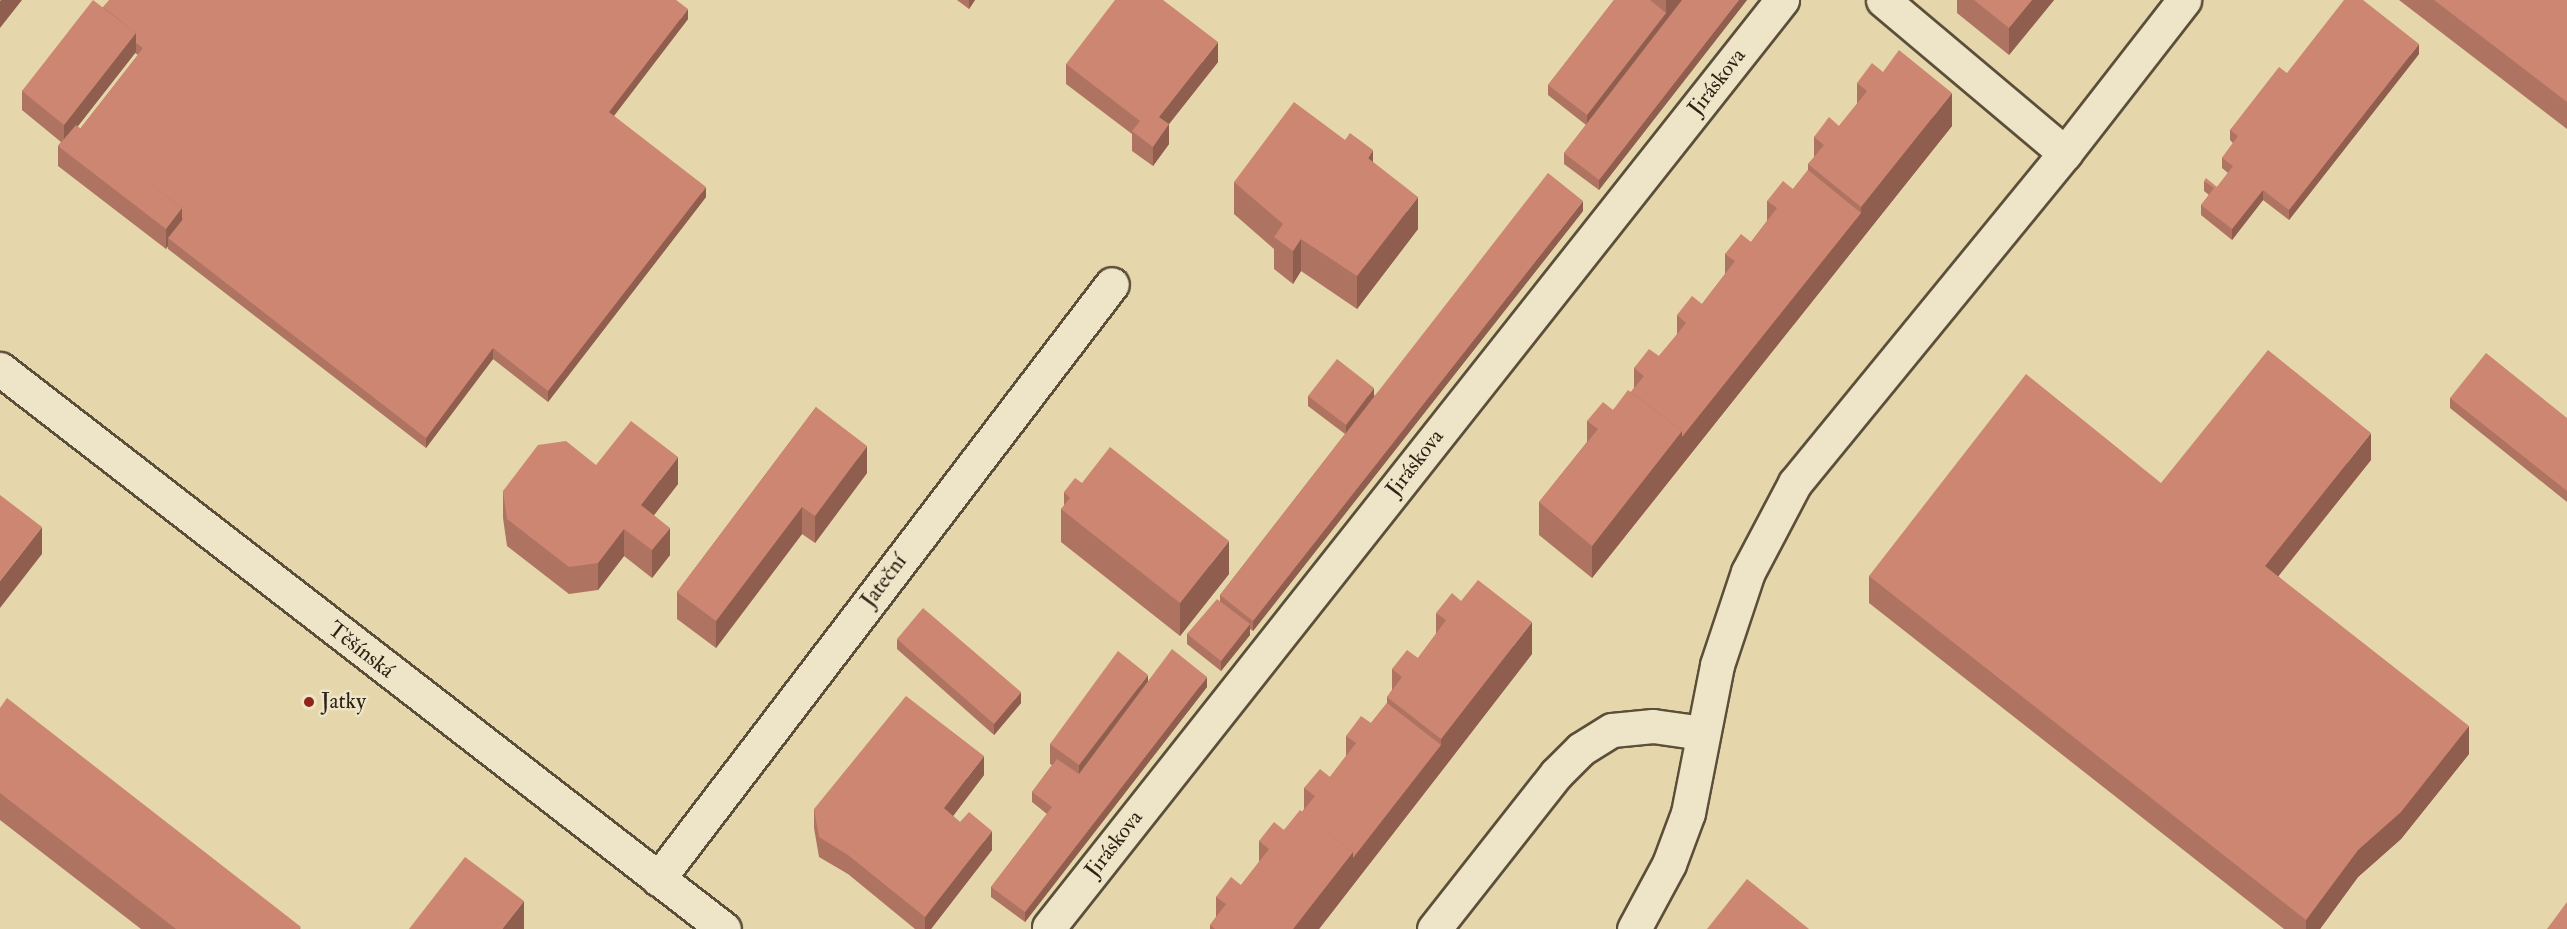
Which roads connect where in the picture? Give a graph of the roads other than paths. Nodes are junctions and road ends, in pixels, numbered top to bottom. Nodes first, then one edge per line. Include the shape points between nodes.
1 (1782, 0) edge
2 (1883, 0) edge
3 (2184, 0) edge
4 (2065, 153) junction
5 (1112, 284) dead end
6 (0, 369) edge
7 (1702, 733) junction
8 (658, 879) junction
9 (1049, 927) dead end
10 (724, 929) edge
11 (1434, 929) edge
12 (1634, 929) edge

1 - 9 street, Jiráskova
2 - 4 street
3 - 4 street
4 - 7 street via 1795,483 1748,572 1717,665
5 - 8 street, Jateční
6 - 8 street, Těšínská
7 - 11 street via 1653,726 1612,730 1581,749 1556,774
7 - 12 street via 1688,813 1656,891
8 - 10 street, Těšínská

